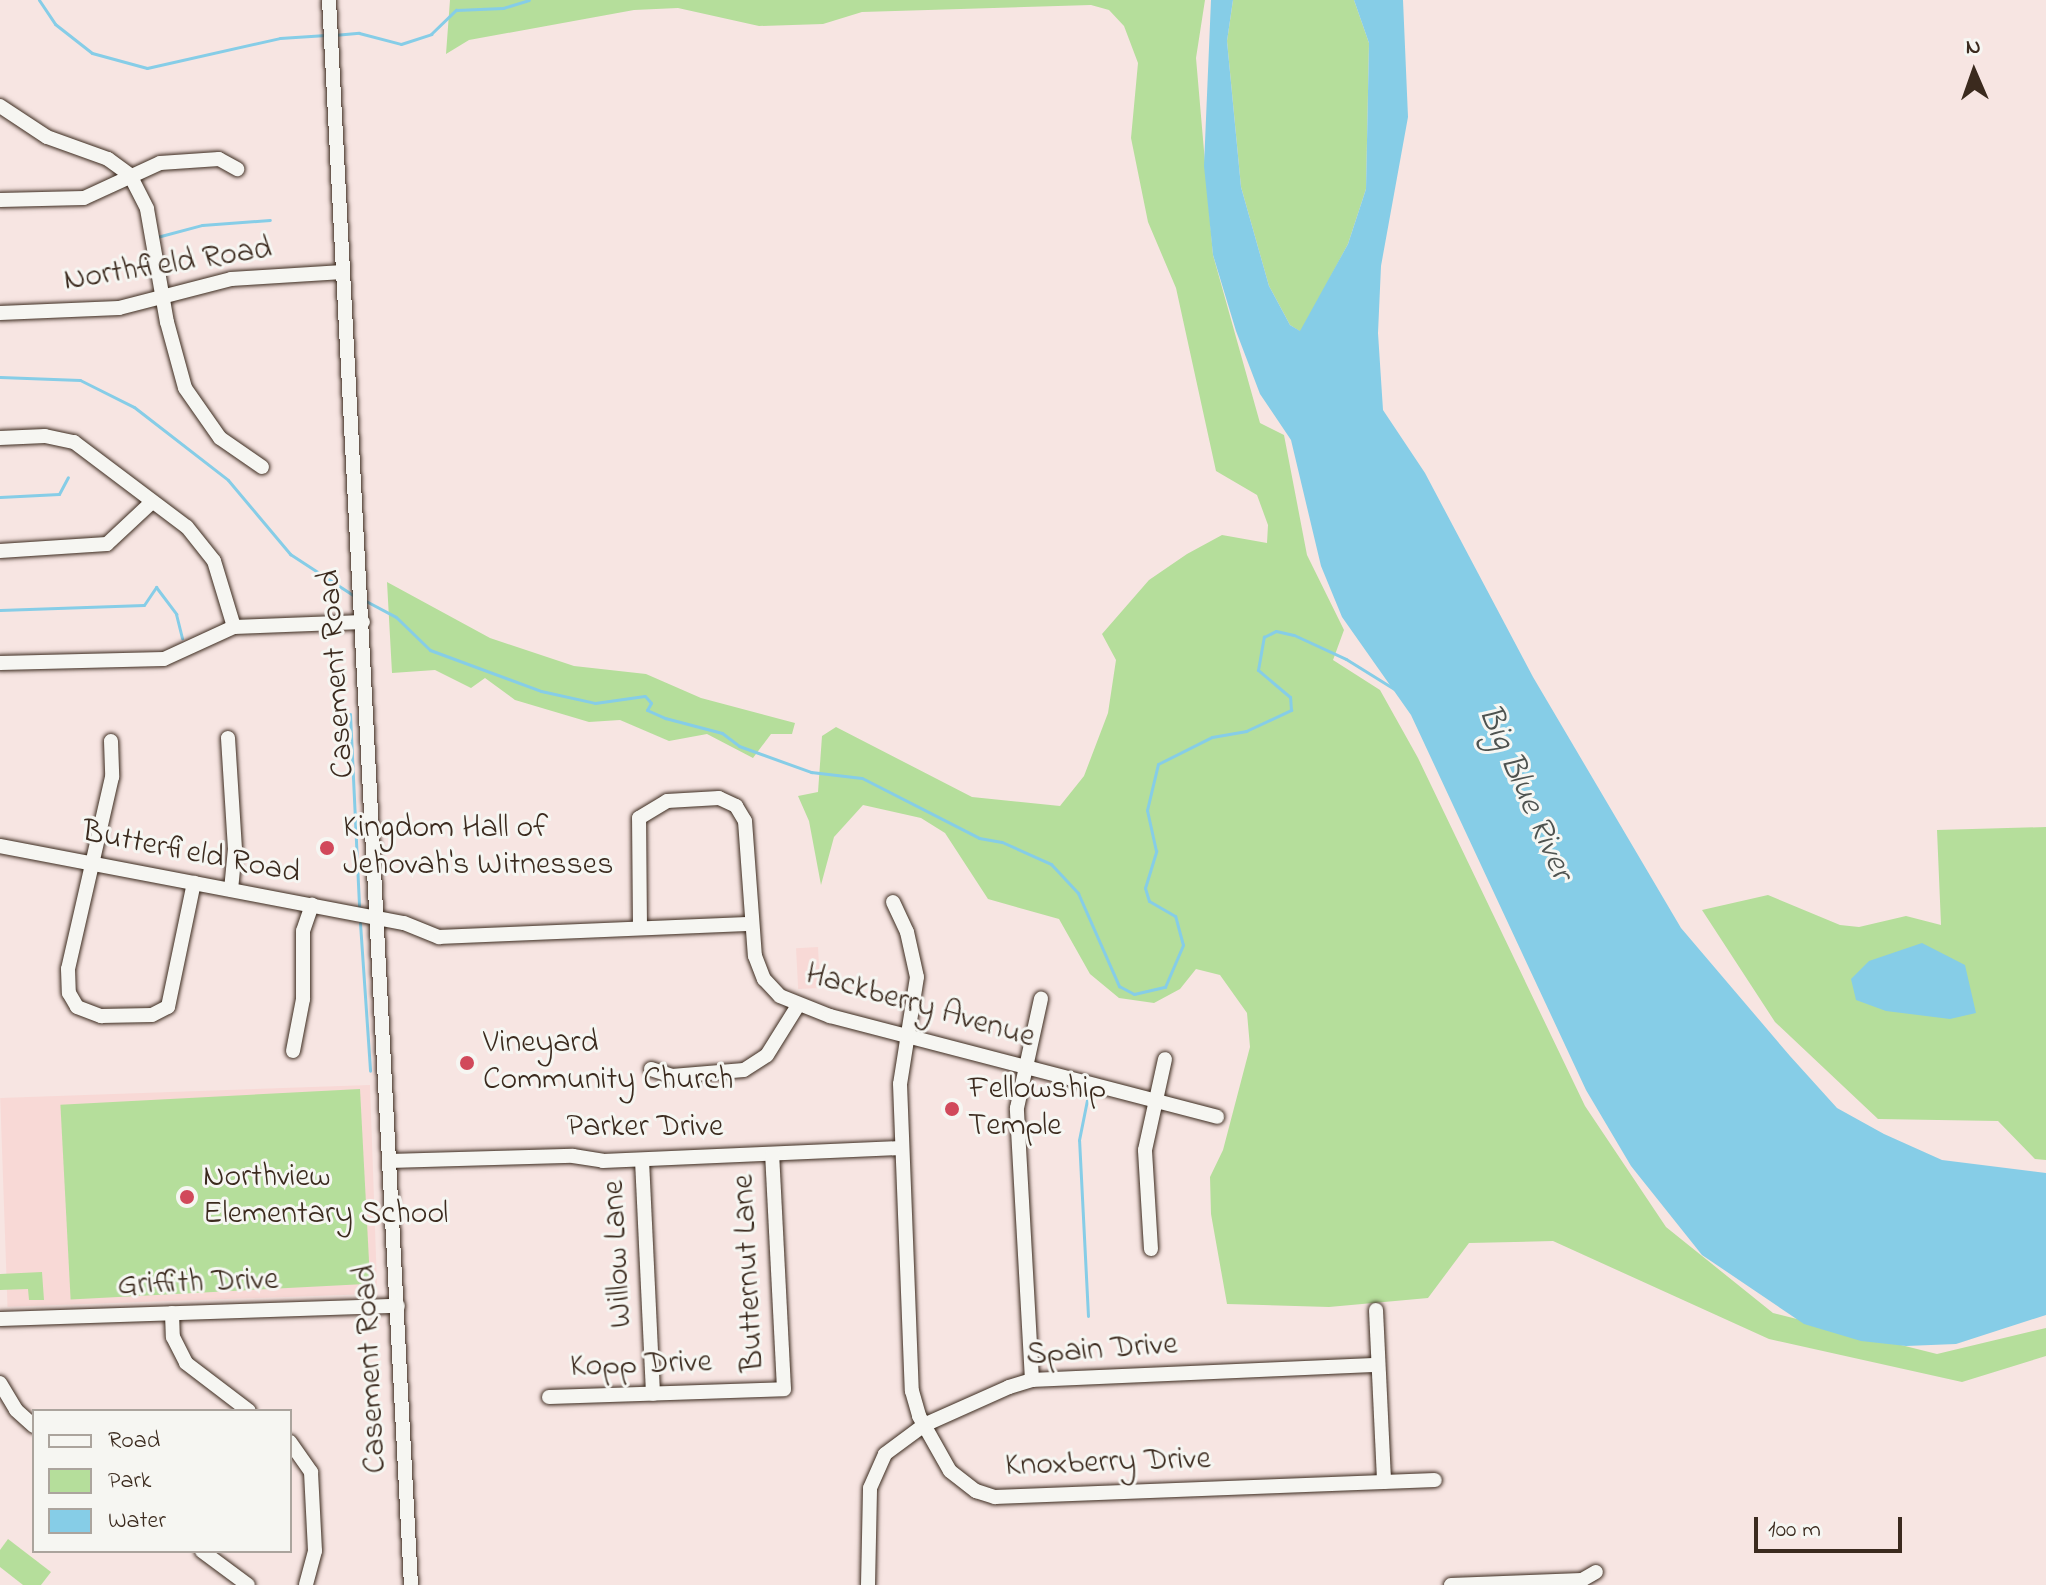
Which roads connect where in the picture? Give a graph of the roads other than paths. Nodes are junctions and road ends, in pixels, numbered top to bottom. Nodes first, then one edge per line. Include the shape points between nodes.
1 (329, 6) edge
2 (0, 106) edge
3 (237, 169) dead end
4 (130, 175) junction
5 (0, 200) edge
6 (343, 272) junction
7 (163, 297) junction
8 (0, 313) edge
9 (0, 438) edge
10 (262, 467) dead end
11 (152, 502) junction
12 (0, 551) edge
13 (362, 615) junction
14 (234, 627) junction
15 (0, 663) edge
16 (228, 738) dead end
17 (111, 741) dead end
18 (0, 846) edge
19 (89, 863) junction
20 (194, 883) junction
21 (231, 890) junction
22 (893, 902) dead end
23 (312, 905) junction
24 (380, 919) junction
25 (752, 924) junction
26 (640, 928) junction
27 (1041, 999) dead end
28 (797, 1007) junction
29 (909, 1035) junction
30 (293, 1051) dead end
31 (1165, 1059) dead end
32 (1024, 1066) junction
33 (651, 1069) dead end
34 (1154, 1101) junction
35 (1217, 1117) dead end
36 (901, 1148) junction
37 (772, 1154) junction
38 (642, 1160) junction
39 (389, 1161) junction
40 (1151, 1249) dead end
41 (398, 1306) junction
42 (1376, 1310) dead end
43 (172, 1313) junction
44 (0, 1319) edge
45 (1378, 1365) junction
46 (1032, 1380) junction
47 (0, 1383) edge
48 (784, 1389) joint
49 (653, 1394) junction
50 (549, 1397) dead end
51 (246, 1409) edge
52 (32, 1424) edge
53 (924, 1425) junction
54 (292, 1445) edge
55 (1435, 1480) dead end
56 (1384, 1482) junction
57 (205, 1553) edge
58 (1596, 1572) dead end
59 (1506, 1584) edge
60 (248, 1585) edge
61 (306, 1585) edge
62 (411, 1585) edge
63 (868, 1585) edge
64 (1451, 1585) edge

1 - 6 street, Casement Road
2 - 4 street via 47,137 108,159
3 - 4 street via 219,159 175,162
4 - 5 street via 84,198
4 - 7 street via 147,209
6 - 7 street, Northfield Road via 231,279
6 - 13 street, Casement Road
7 - 8 street, Northfield Road via 119,308
7 - 10 street via 179,372 193,403 228,445
9 - 11 street via 45,436 74,442
11 - 12 street via 107,544
11 - 14 street via 187,527 214,561
13 - 14 street
13 - 24 street, Casement Road
14 - 15 street via 164,659
16 - 21 street via 235,849
17 - 19 street via 112,777
18 - 19 street, Butterfield Road
19 - 20 street, Butterfield Road
19 - 20 street via 66,983 71,1000 90,1015 152,1015 168,1007
20 - 21 street, Butterfield Road
21 - 23 street, Butterfield Road
22 - 29 street, Knoxberry Drive via 907,932 917,977
23 - 24 street, Butterfield Road
23 - 30 street via 303,931 303,999
24 - 26 street, Butterfield Road via 456,938
24 - 39 street, Casement Road
25 - 26 street, Butterfield Road
25 - 26 street, Hackberry Avenue via 745,821 736,806 719,798 667,801 639,818
25 - 28 street, Hackberry Avenue via 764,979
27 - 32 street
28 - 29 street, Hackberry Avenue
28 - 33 street via 767,1055 744,1070 672,1076
29 - 32 street, Hackberry Avenue
29 - 36 street, Knoxberry Drive via 900,1084
31 - 34 street
32 - 34 street, Hackberry Avenue
32 - 46 street via 1017,1108
34 - 35 street, Hackberry Avenue
34 - 40 street via 1145,1150
36 - 37 street, Parker Drive
36 - 53 street, Knoxberry Drive via 912,1391
37 - 38 street, Parker Drive
37 - 48 street, Butternut Lane
38 - 39 street, Parker Drive via 573,1156
38 - 49 street, Willow Lane
39 - 41 street, Casement Road
41 - 43 street, Griffith Drive
41 - 62 street, Casement Road
42 - 45 street
43 - 44 street, Griffith Drive
43 - 51 street via 173,1337 186,1363
45 - 46 street, Spain Drive
45 - 56 street
46 - 53 street, Spain Drive
47 - 52 street
48 - 49 street, Kopp Drive
49 - 50 street, Kopp Drive
53 - 56 street, Knoxberry Drive via 950,1471 976,1491 995,1497
53 - 63 street, Spain Drive via 895,1445 874,1474
54 - 61 street via 311,1472 315,1551
55 - 56 street, Knoxberry Drive
57 - 60 street
58 - 59 street via 1582,1580
59 - 64 street

